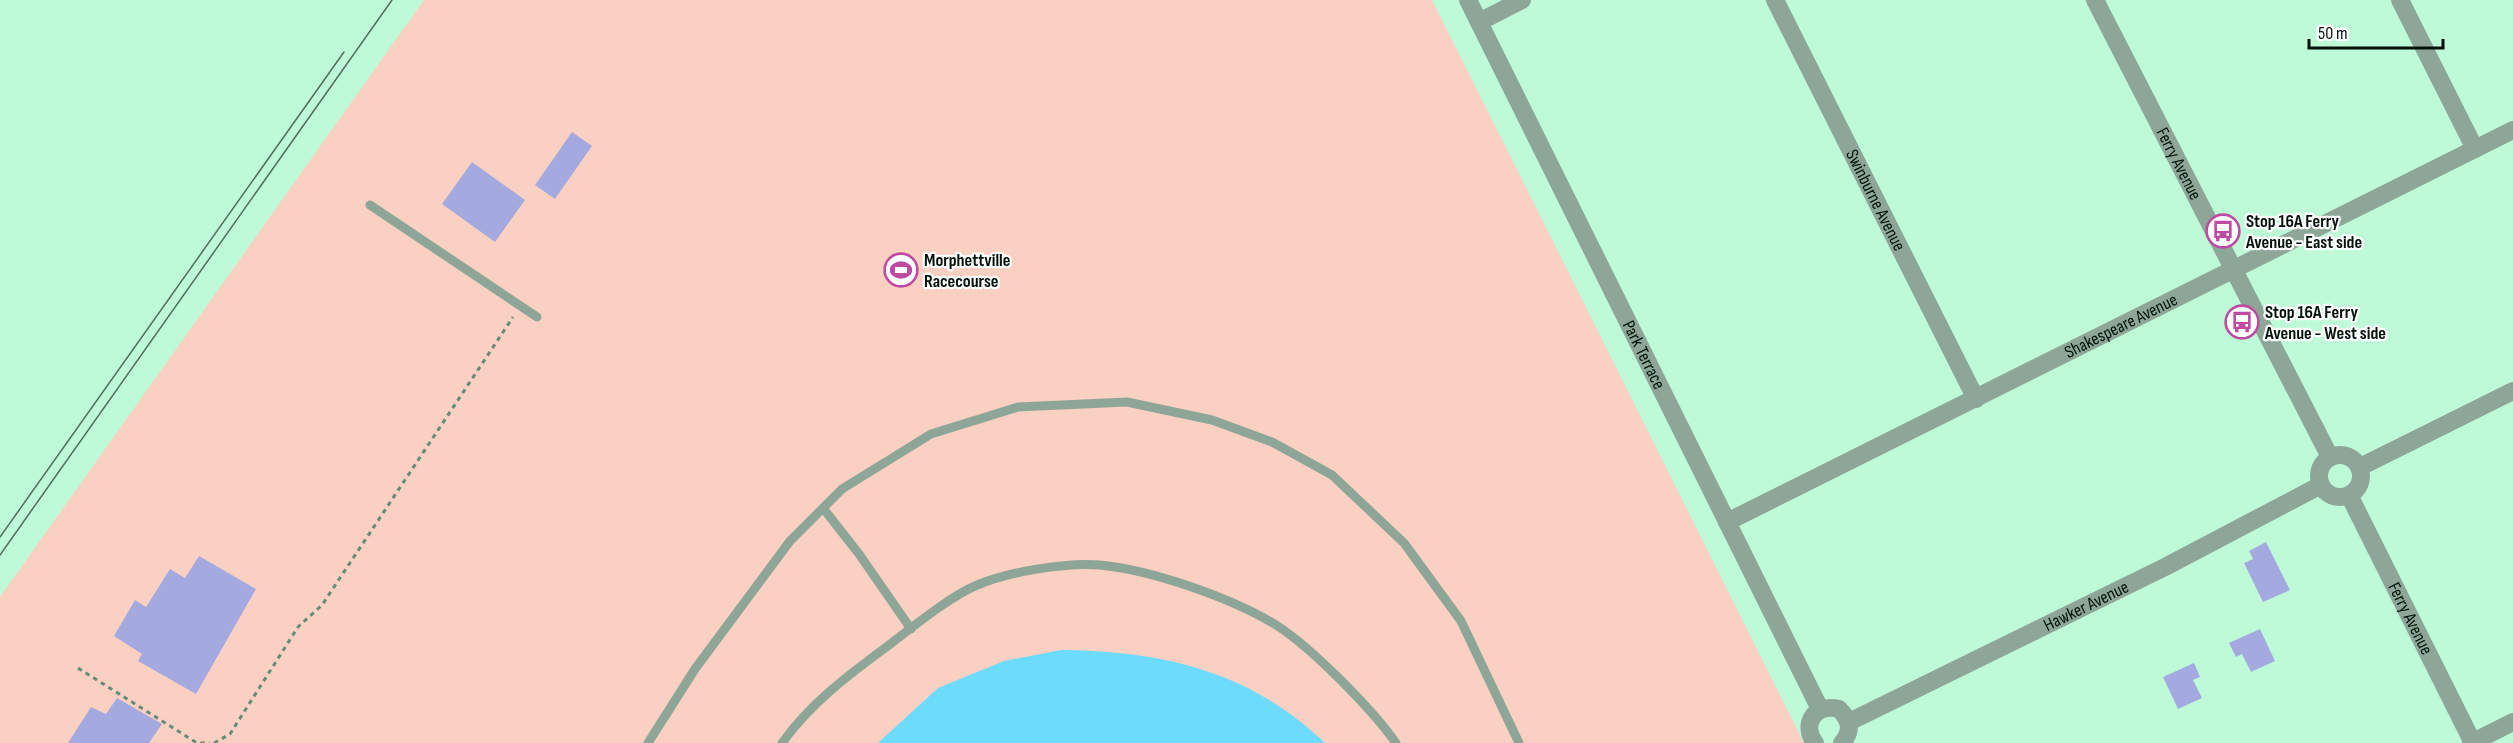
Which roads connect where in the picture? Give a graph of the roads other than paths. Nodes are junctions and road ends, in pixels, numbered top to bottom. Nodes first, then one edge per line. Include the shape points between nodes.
1 (1468, 0) edge
2 (1522, 0) edge
3 (1775, 0) edge
4 (2096, 0) edge
5 (2400, 0) edge
6 (1479, 22) junction
7 (2513, 130) edge
8 (2475, 149) junction
9 (370, 205) dead end
10 (2234, 271) junction
11 (537, 317) dead end
12 (2513, 391) edge
13 (1976, 399) junction
14 (2330, 457) junction
15 (2360, 467) junction
16 (2321, 485) junction
17 (2349, 495) junction
18 (823, 508) junction
19 (1727, 522) junction
20 (911, 629) junction
21 (1820, 709) junction
22 (1849, 722) junction
23 (2513, 722) edge
24 (648, 743) edge
25 (782, 743) edge
26 (1396, 743) edge
27 (1519, 743) edge
28 (1815, 743) edge
29 (1842, 743) edge
30 (2472, 743) edge

1 - 6 street, Park Terrace
2 - 6 street
3 - 13 street, Swinburne Avenue
4 - 10 street, Ferry Avenue
5 - 8 street
6 - 19 street, Park Terrace
7 - 8 street, Shakespeare Avenue
8 - 10 street, Shakespeare Avenue
9 - 11 lane
10 - 13 street, Shakespeare Avenue
10 - 14 street, Ferry Avenue
12 - 15 street
13 - 19 street, Shakespeare Avenue
14 - 15 street via 2347,456
14 - 16 street via 2320,469
15 - 17 street via 2360,483
16 - 17 street via 2333,496
16 - 22 street, Hawker Avenue via 2166,567
17 - 30 street, Ferry Avenue
18 - 20 lane
18 - 24 lane via 790,541 695,669
18 - 27 lane via 842,489 931,434 1018,407 1127,402 1212,420 1272,442 1332,476 1404,543 1461,621
19 - 21 street, Park Terrace
20 - 25 lane via 848,675 809,710
20 - 26 lane via 974,586 1044,567 1100,565 1164,579 1225,600 1277,625 1326,665
21 - 22 street via 1839,709
21 - 28 street via 1809,722
22 - 29 street via 1849,734
23 - 30 street

